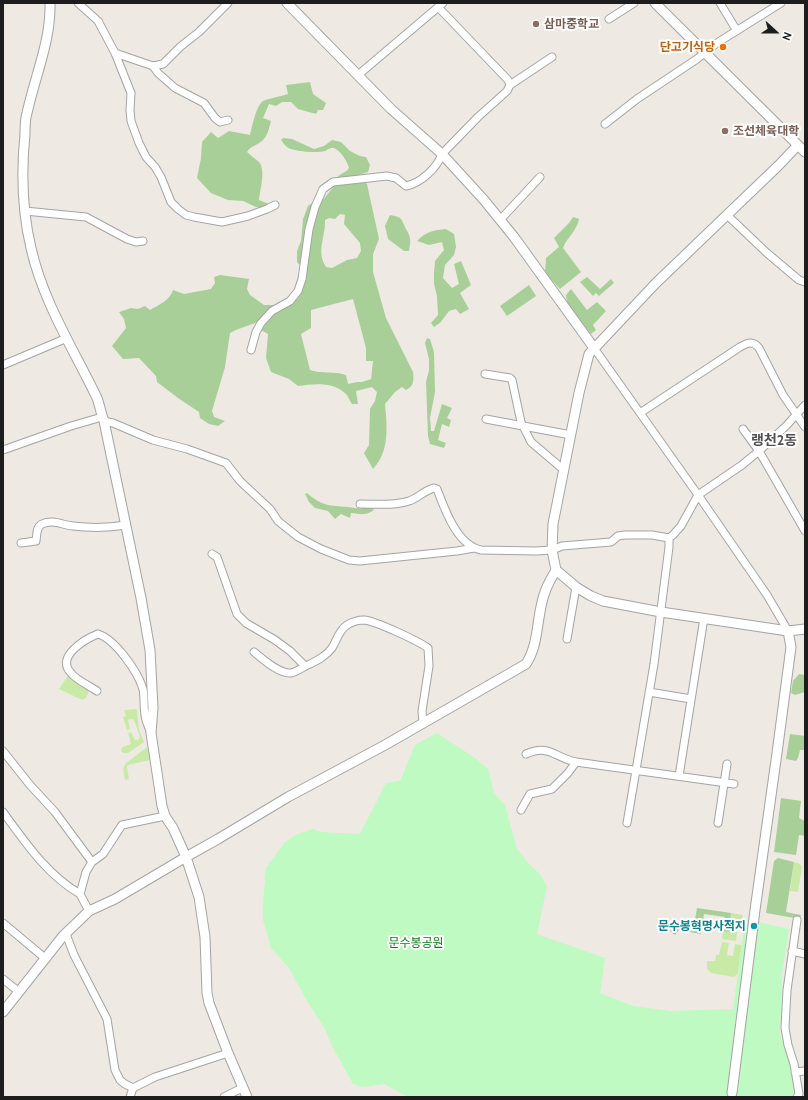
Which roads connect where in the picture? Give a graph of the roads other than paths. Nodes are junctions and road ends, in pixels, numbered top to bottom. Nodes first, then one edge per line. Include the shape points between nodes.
1 (50, 3) edge
2 (78, 3) edge
3 (228, 3) edge
4 (286, 3) edge
5 (634, 3) edge
6 (655, 3) edge
7 (720, 3) edge
8 (781, 3) edge
9 (441, 5) edge
10 (609, 19) dead end
11 (737, 31) junction
12 (705, 52) junction
13 (115, 53) junction
14 (552, 57) dead end
15 (153, 66) junction
16 (358, 75) junction
17 (510, 85) junction
18 (228, 120) dead end
19 (605, 124) dead end
20 (798, 145) junction
21 (805, 152) edge
22 (442, 154) junction
23 (540, 177) dead end
24 (275, 205) dead end
25 (25, 211) junction
26 (727, 215) junction
27 (500, 220) junction
28 (143, 241) dead end
29 (805, 282) edge
30 (67, 338) junction
31 (594, 348) junction
32 (251, 350) dead end
33 (3, 365) edge
34 (484, 374) dead end
35 (805, 405) edge
36 (640, 413) junction
37 (796, 415) junction
38 (103, 419) junction
39 (486, 419) dead end
40 (523, 426) junction
41 (805, 427) edge
42 (743, 429) dead end
43 (570, 435) junction
44 (3, 450) edge
45 (759, 451) junction
46 (564, 470) junction
47 (698, 495) junction
48 (360, 504) dead end
49 (126, 525) junction
50 (805, 531) edge
51 (668, 538) junction
52 (21, 543) dead end
53 (474, 548) junction
54 (552, 550) junction
55 (212, 554) dead end
56 (556, 570) junction
57 (576, 587) junction
58 (661, 612) junction
59 (704, 618) junction
60 (805, 629) edge
61 (788, 631) junction
62 (567, 639) dead end
63 (254, 652) dead end
64 (305, 666) junction
65 (97, 691) dead end
66 (649, 692) junction
67 (691, 699) junction
68 (423, 722) junction
69 (151, 734) junction
70 (3, 750) edge
71 (526, 754) dead end
72 (576, 762) junction
73 (727, 764) dead end
74 (636, 770) junction
75 (679, 776) junction
76 (724, 783) junction
77 (734, 784) dead end
78 (521, 810) dead end
79 (3, 812) edge
80 (165, 816) junction
81 (627, 823) dead end
82 (718, 823) dead end
83 (186, 857) junction
84 (92, 862) junction
85 (80, 894) junction
86 (89, 911) junction
87 (797, 920) dead end
88 (3, 923) edge
89 (66, 934) junction
90 (792, 951) junction
91 (805, 954) edge
92 (46, 959) junction
93 (3, 979) edge
94 (19, 992) junction
95 (3, 1012) edge
96 (228, 1053) junction
97 (805, 1071) edge
98 (795, 1072) junction
99 (133, 1088) junction
100 (242, 1088) junction
101 (732, 1093) dead end
102 (798, 1096) edge
103 (130, 1097) edge
104 (224, 1097) edge
105 (247, 1097) edge

1 - 25 street via 42,61 26,114 22,179
2 - 13 street via 98,21
3 - 15 street via 168,60
4 - 16 street
5 - 10 street
6 - 12 street
7 - 11 street
8 - 11 street
9 - 16 street
9 - 17 street
11 - 12 street
12 - 19 street
12 - 20 street
13 - 15 street
13 - 24 street via 132,93 131,121 139,143 146,157 156,167 171,202 178,209 186,215 222,222 248,216
14 - 17 street
15 - 18 street via 175,88 204,103 220,122
16 - 22 street
17 - 22 street via 507,91 478,116
20 - 21 street
20 - 26 street
22 - 27 street
22 - 32 street via 430,172 419,181 408,185 387,176 333,182 323,189 309,229 302,280 298,291 261,323
23 - 27 street
25 - 28 street via 86,217 127,239
25 - 30 street via 31,249 41,282
26 - 29 street via 767,253 799,280
26 - 31 street via 656,283
27 - 31 street
30 - 33 street
30 - 38 street via 98,401
31 - 36 street
31 - 43 street via 585,365
34 - 40 street via 512,380
35 - 37 street
36 - 37 street via 740,347 752,343 759,348
36 - 47 street
37 - 41 street
37 - 45 street
38 - 44 street via 71,426
38 - 49 street
38 - 53 street via 153,440 226,463 240,481 270,509 278,521 298,537 349,560 360,561
39 - 40 street
40 - 43 street
40 - 46 street via 531,442
42 - 45 street
43 - 46 street
45 - 47 street
45 - 50 street
46 - 54 street via 553,524
47 - 51 street via 681,526 674,536
47 - 61 street via 767,595
48 - 53 street via 401,504 434,488 437,489 450,521
49 - 52 street via 71,526 49,522 37,530 36,541
49 - 69 street via 150,650 153,708
51 - 54 street via 625,535 618,536 611,542 562,546
51 - 58 street
53 - 54 street
54 - 56 street
55 - 64 street via 217,557 237,614 246,623 290,651
56 - 57 street
56 - 68 street via 544,592 531,657 526,664
57 - 58 street via 603,601
57 - 62 street
58 - 59 street
58 - 66 street
59 - 61 street
59 - 67 street
60 - 61 street
61 - 101 street via 791,647 754,910
63 - 64 street via 284,672 291,673
64 - 68 street via 325,655 332,648 342,629 353,622 374,622 414,640 428,648
65 - 69 street via 71,673 66,664 68,655 80,644 98,634 111,642 136,673 142,689 145,719
66 - 67 street
66 - 74 street
67 - 75 street
68 - 83 street
69 - 80 street
70 - 84 street
71 - 72 street via 542,749 565,760
72 - 74 street
72 - 78 street via 552,789 530,794
73 - 76 street
74 - 75 street
74 - 81 street
75 - 76 street
76 - 77 street
76 - 82 street
79 - 85 street via 50,872 67,887
80 - 83 street
80 - 84 street via 122,825 104,854
83 - 86 street via 115,899
83 - 96 street via 199,897 205,937 207,993
84 - 85 street via 86,872
85 - 86 street
86 - 89 street
87 - 90 street
88 - 92 street
89 - 92 street
89 - 99 street via 107,1019 115,1070 120,1080
90 - 91 street
90 - 98 street via 785,1028
92 - 94 street
93 - 94 street
94 - 95 street
96 - 99 street via 155,1077
96 - 100 street
97 - 98 street
98 - 102 street
99 - 103 street
100 - 104 street
100 - 105 street

